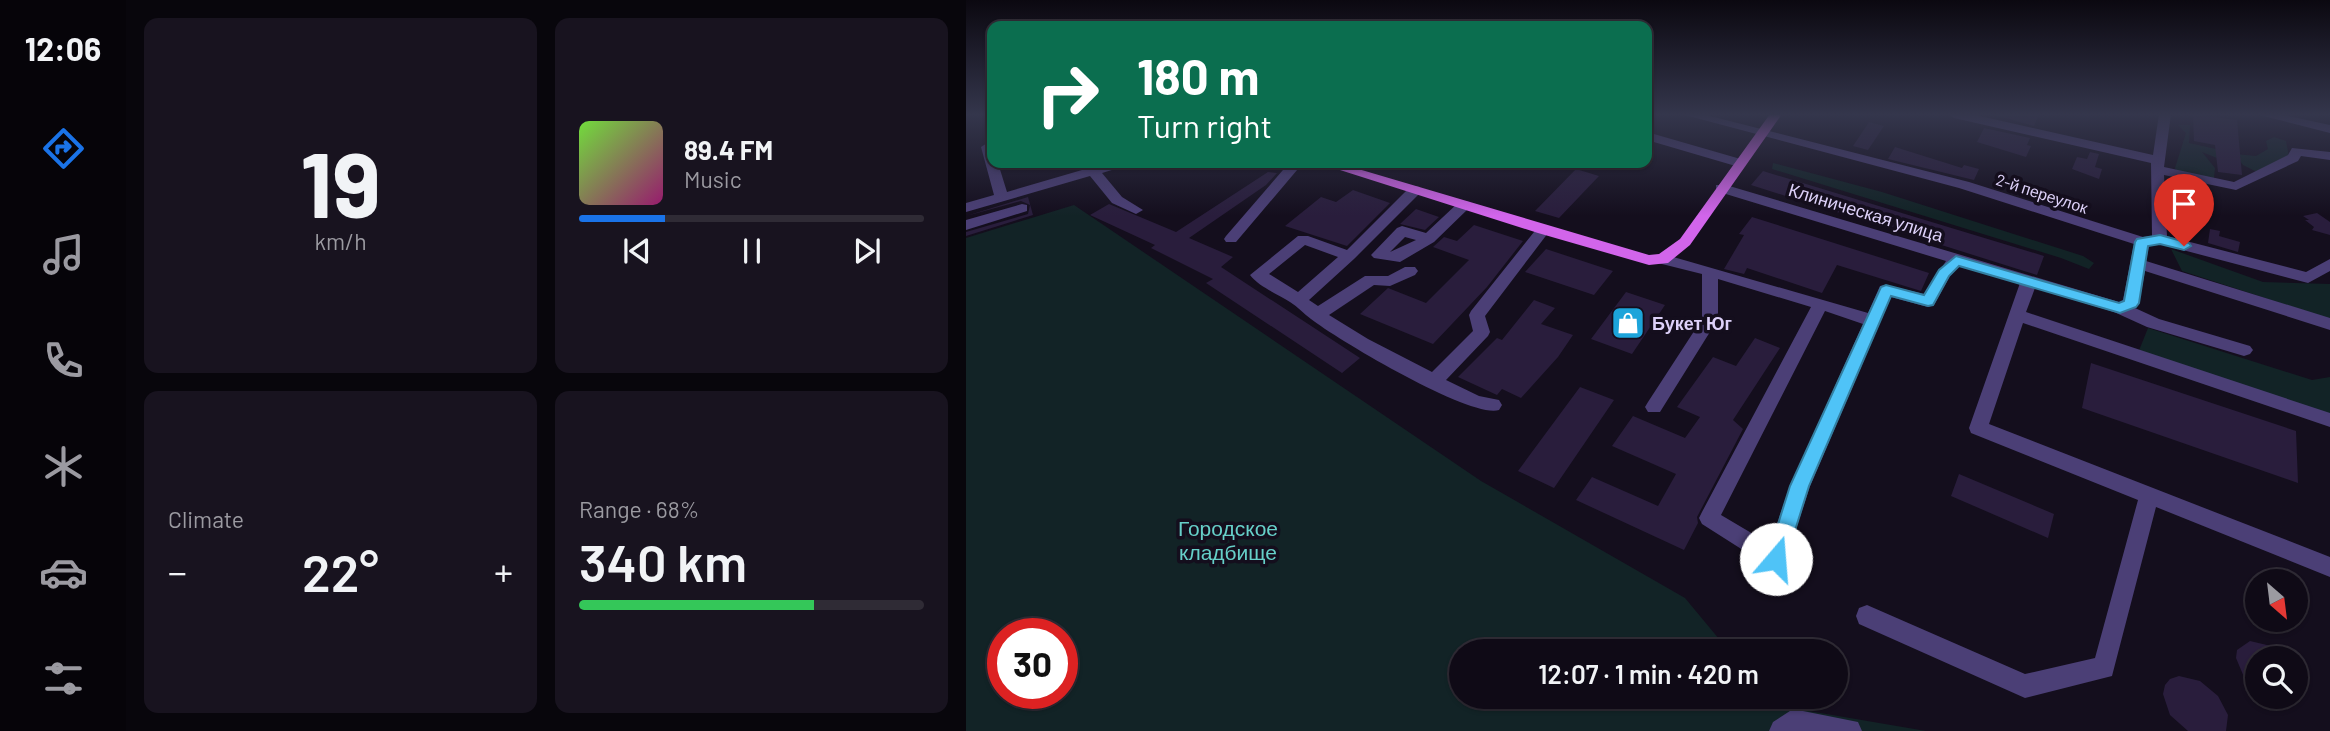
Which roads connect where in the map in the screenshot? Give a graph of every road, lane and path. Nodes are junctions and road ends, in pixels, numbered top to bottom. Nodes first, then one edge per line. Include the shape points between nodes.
1 (1688, 148) edge
2 (1750, 148) edge
3 (1817, 148) edge
4 (2090, 148) edge
5 (2160, 148) edge
6 (2330, 156) edge
7 (1739, 163) junction
8 (2157, 165) junction
9 (993, 168) edge
10 (1103, 168) edge
11 (1292, 168) edge
12 (1342, 168) edge
13 (1093, 171) junction
14 (1721, 188) junction
15 (1415, 190) junction
16 (1002, 197) junction
17 (1464, 205) junction
18 (966, 208) edge
19 (1022, 208) dead end
20 (1136, 210) dead end
21 (966, 225) edge
22 (1543, 230) junction
23 (1231, 239) dead end
24 (2160, 239) junction
25 (1429, 240) dead end
26 (2142, 242) junction
27 (1349, 256) junction
28 (1663, 259) junction
29 (1956, 260) junction
30 (2137, 263) junction
31 (2330, 264) edge
32 (1410, 271) dead end
33 (1710, 271) junction
34 (2029, 281) junction
35 (1299, 300) junction
36 (1821, 303) junction
37 (2120, 308) junction
38 (1316, 315) junction
39 (2017, 315) junction
40 (1873, 321) junction
41 (2330, 324) edge
42 (2244, 350) dead end
43 (1434, 381) junction
44 (1493, 405) dead end
45 (1654, 407) dead end
46 (2330, 420) edge
47 (2149, 496) junction
48 (2330, 567) edge
49 (1867, 616) dead end
50 (1782, 731) edge
51 (1849, 731) edge

1 - 7 street
2 - 7 main road
3 - 26 street, 2-й переулок via 1964,185
4 - 8 street
5 - 8 street
6 - 8 street via 2297,150 2293,158 2236,186
7 - 14 main road
8 - 24 street
9 - 16 street
10 - 13 street
11 - 23 street
12 - 15 main road
13 - 16 street
13 - 20 street via 1117,200
14 - 28 main road via 1685,242
14 - 29 street, Клиническая улица
15 - 17 main road
15 - 27 street
16 - 18 street
17 - 22 main road
17 - 25 street
19 - 21 street
22 - 28 main road via 1649,260
22 - 43 street via 1477,315 1482,332
24 - 26 street
24 - 31 street via 2308,278
26 - 30 street
27 - 35 street
27 - 35 street via 1303,239 1258,275
28 - 33 street
29 - 34 street, Клиническая улица
29 - 40 street via 1928,301 1886,290
30 - 37 street via 2131,303
30 - 41 street
32 - 38 street via 1390,281 1371,280
33 - 36 street
33 - 45 street via 1710,319
34 - 37 street, Клиническая улица
34 - 39 street
35 - 38 street
36 - 40 street
36 - 40 street via 1709,518 1776,559 1800,486
37 - 42 street, Клиническая улица via 2153,323
38 - 43 street
39 - 46 street
39 - 47 street via 1978,428
43 - 44 street via 1476,402
47 - 48 street
47 - 49 street via 2104,667 2025,686
50 - 51 street via 1793,722

